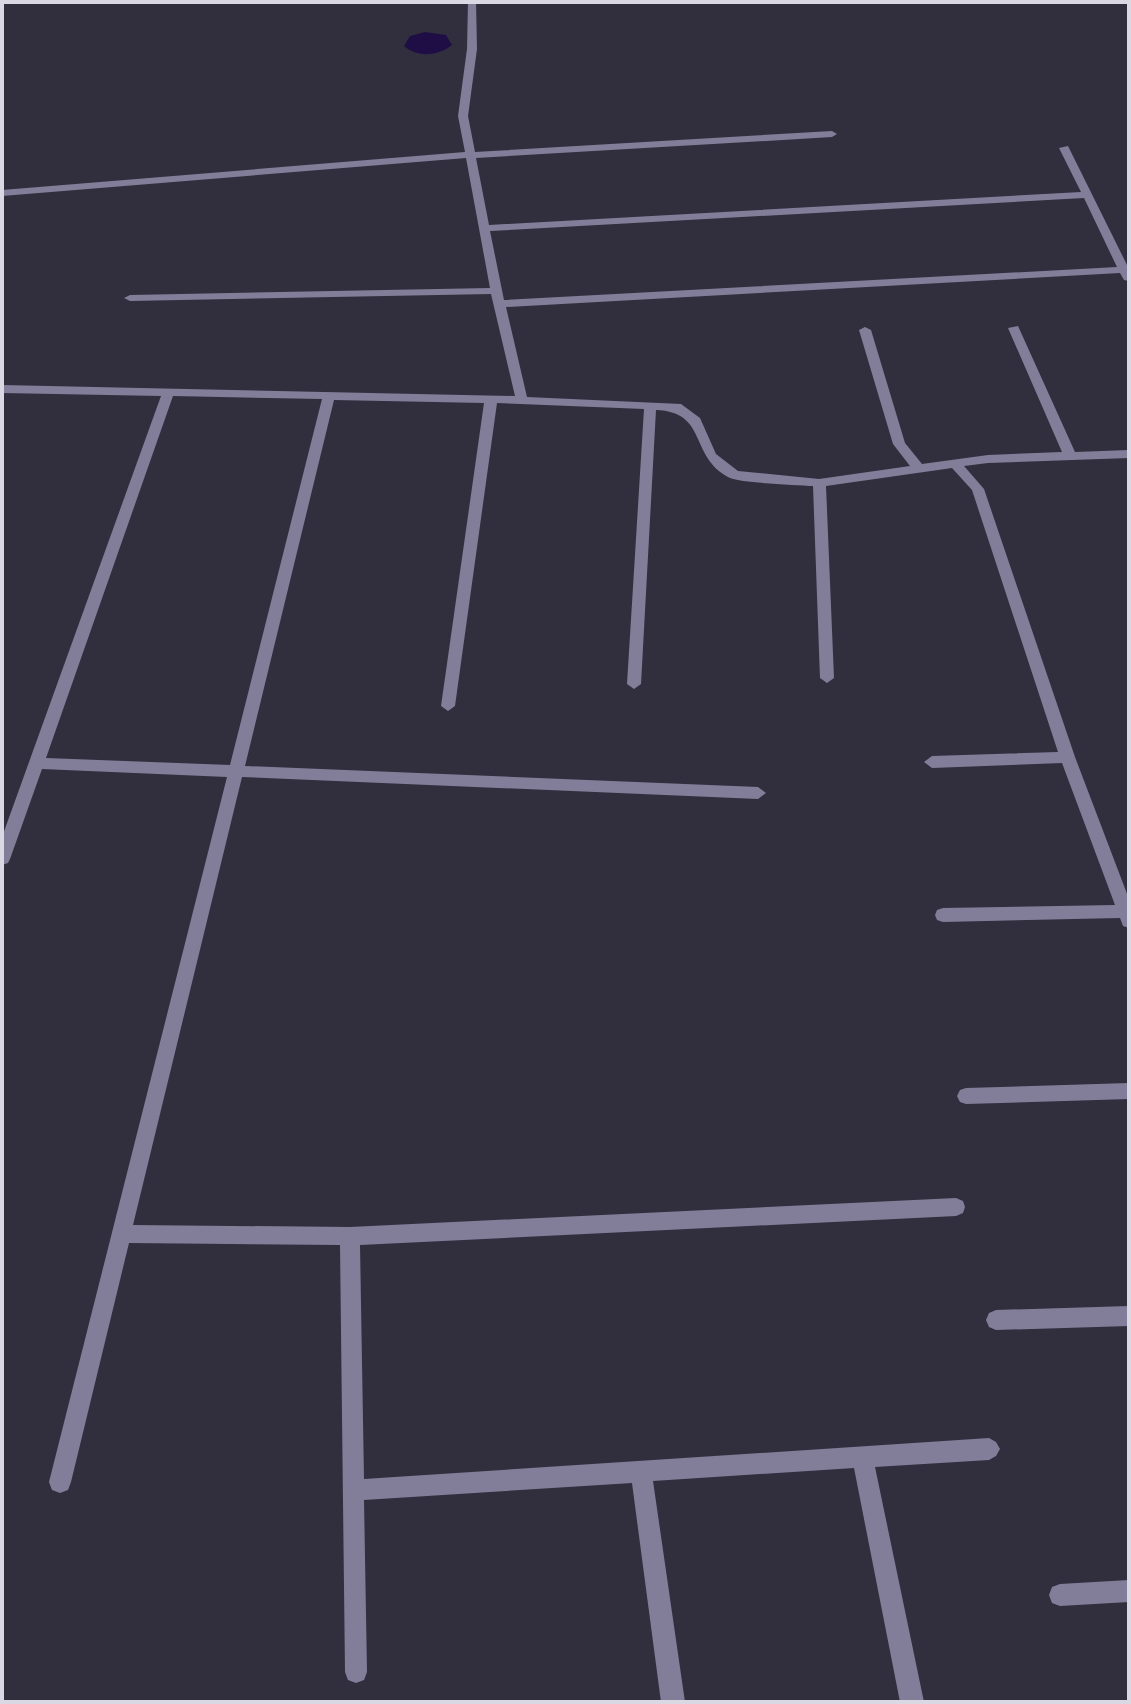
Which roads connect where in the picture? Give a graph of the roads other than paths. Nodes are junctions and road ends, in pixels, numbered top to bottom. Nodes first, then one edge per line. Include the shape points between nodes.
1 (472, 2) edge
2 (832, 134) dead end
3 (1064, 148) dead end
4 (471, 155) junction
5 (2, 193) edge
6 (1087, 195) junction
7 (484, 228) junction
8 (1126, 275) edge
9 (130, 298) dead end
10 (498, 298) junction
11 (1014, 328) dead end
12 (865, 330) dead end
13 (6, 389) edge
14 (168, 392) junction
15 (329, 396) junction
16 (491, 399) junction
17 (522, 400) junction
18 (2, 406) edge
19 (650, 406) junction
20 (1070, 456) junction
21 (1128, 456) edge
22 (955, 464) junction
23 (919, 469) junction
24 (819, 483) junction
25 (827, 678) dead end
26 (634, 684) dead end
27 (448, 706) dead end
28 (1067, 757) junction
29 (932, 762) dead end
30 (37, 763) junction
31 (235, 771) junction
32 (758, 793) dead end
33 (2, 859) edge
34 (943, 915) dead end
35 (1127, 916) edge
36 (1129, 1091) edge
37 (966, 1096) dead end
38 (956, 1207) dead end
39 (121, 1234) junction
40 (350, 1236) junction
41 (1129, 1316) edge
42 (996, 1320) dead end
43 (989, 1449) dead end
44 (862, 1457) junction
45 (641, 1472) junction
46 (60, 1482) dead end
47 (354, 1490) junction
48 (1129, 1591) edge
49 (1060, 1595) dead end
50 (356, 1672) dead end
51 (673, 1702) edge
52 (912, 1702) edge

1 - 4 street via 463,116
2 - 4 street
3 - 6 street
4 - 5 street
4 - 7 street
6 - 7 street
6 - 8 street
7 - 10 street
8 - 10 street
9 - 10 street
10 - 17 street
11 - 20 street
12 - 23 street via 899,444
13 - 14 street
13 - 18 street
14 - 15 street
14 - 30 street
15 - 16 street
15 - 31 street
16 - 17 street
16 - 27 street
17 - 19 street
19 - 24 street via 677,407 696,421 711,456 735,475
19 - 26 street
20 - 21 street
20 - 22 street
22 - 23 street
22 - 28 street via 978,489
23 - 24 street
24 - 25 street
28 - 29 street
28 - 35 street
30 - 31 street
30 - 33 street
31 - 32 street
31 - 39 street
34 - 35 street
36 - 37 street
38 - 40 street
39 - 40 street
39 - 46 street
40 - 47 street
41 - 42 street
43 - 44 street
44 - 45 street
44 - 52 street
45 - 47 street
45 - 51 street
47 - 50 street
48 - 49 street

